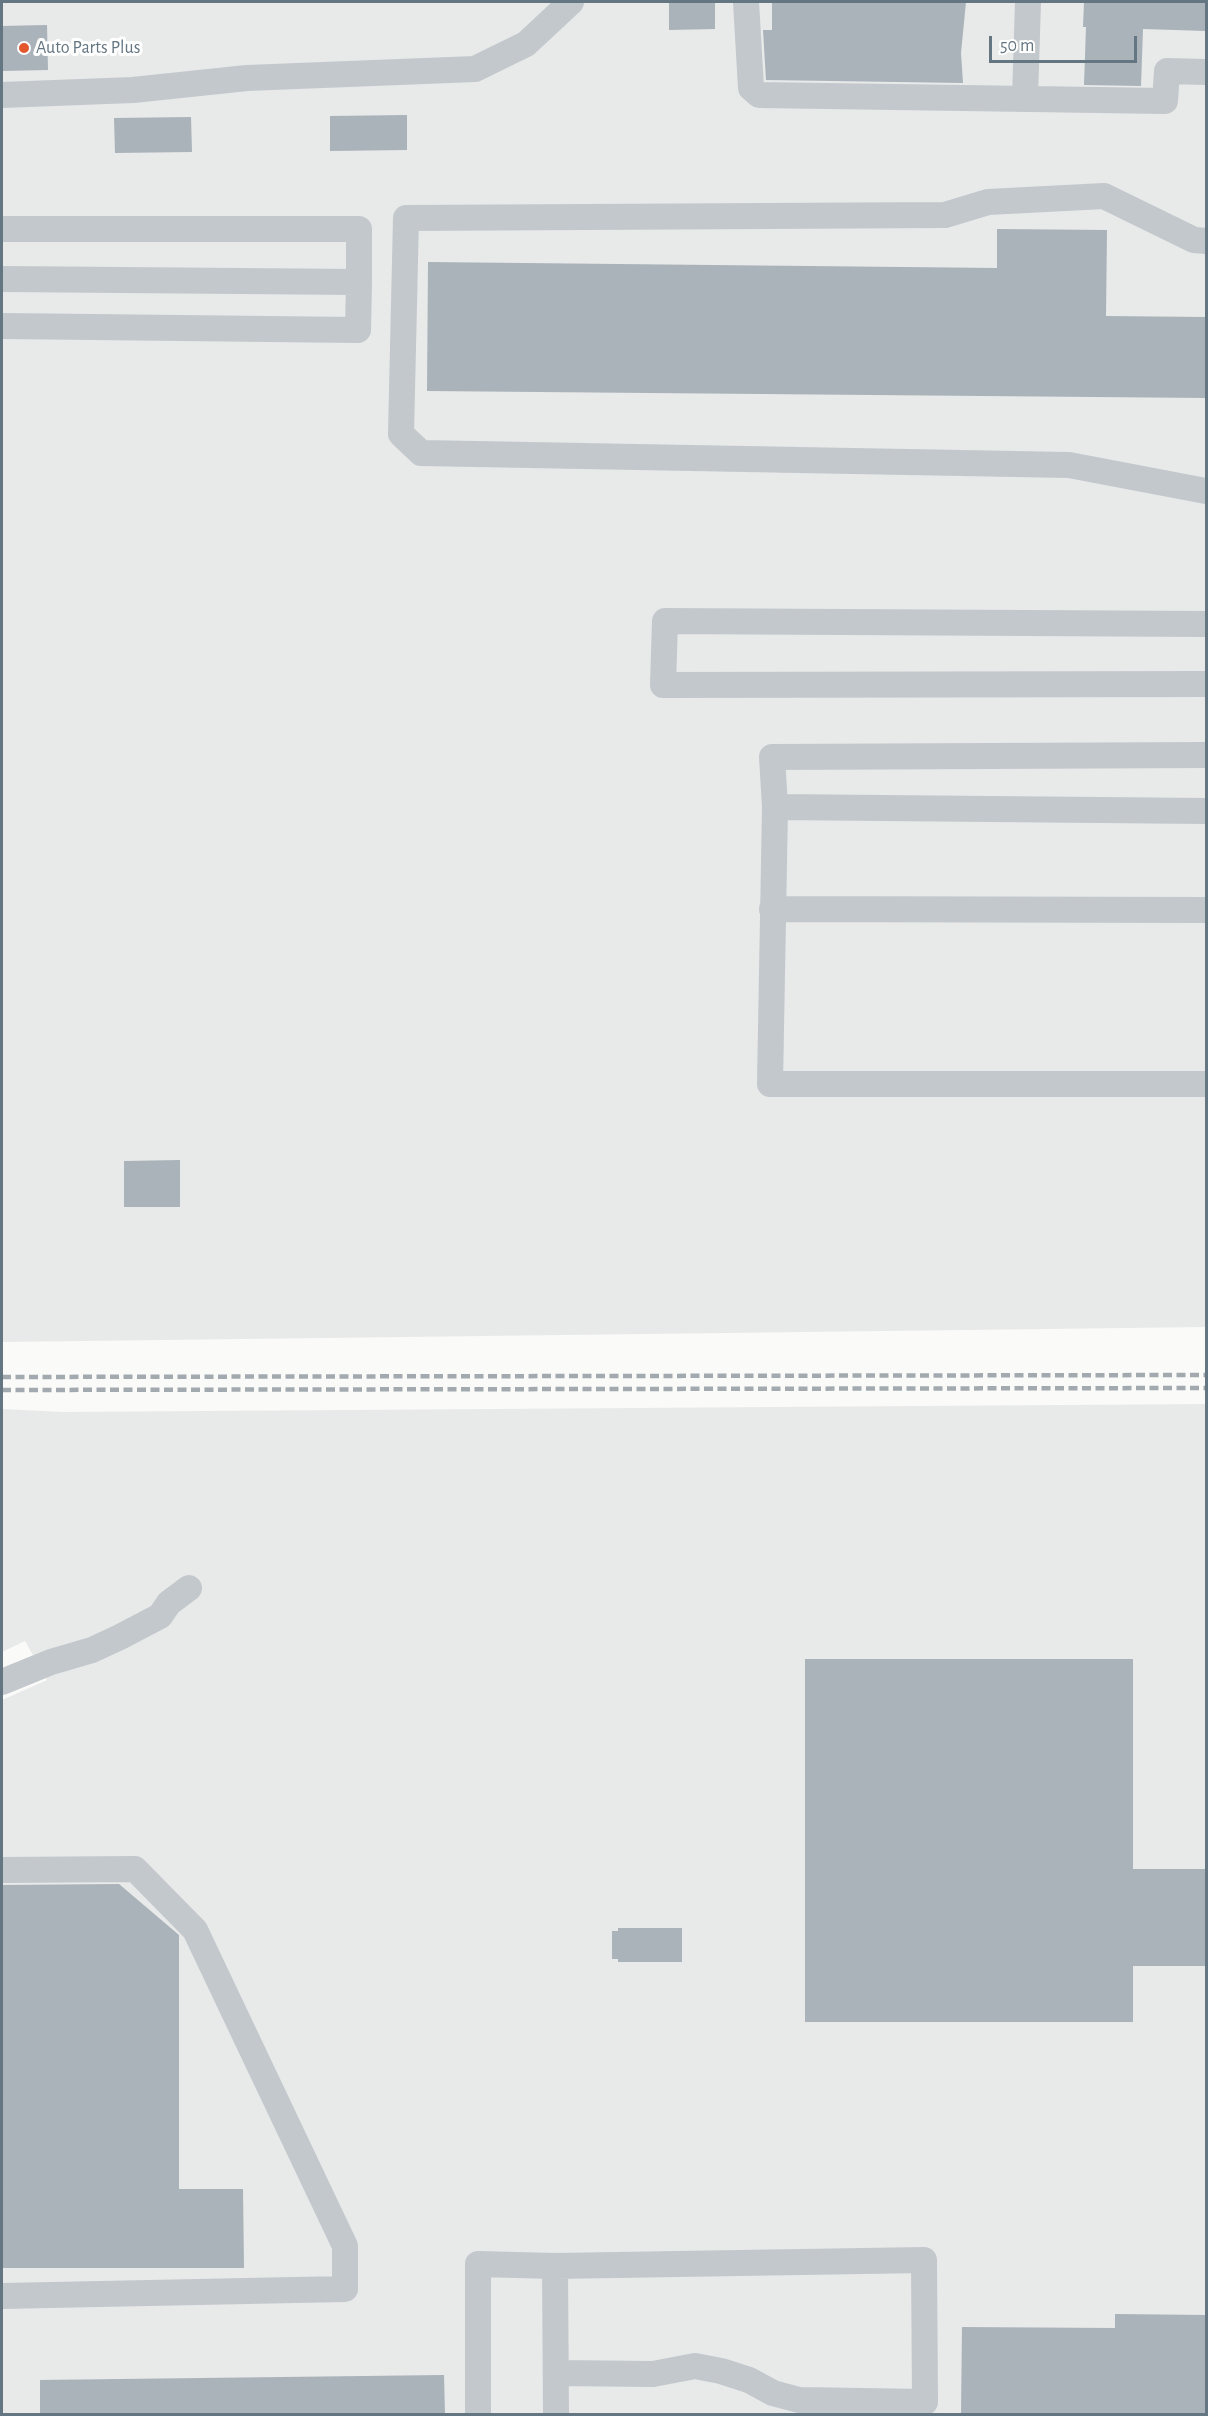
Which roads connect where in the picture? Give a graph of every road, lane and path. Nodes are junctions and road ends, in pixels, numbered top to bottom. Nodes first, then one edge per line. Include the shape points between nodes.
1 (571, 2) edge
2 (746, 2) edge
3 (1028, 2) edge
4 (1206, 72) edge
5 (2, 95) edge
6 (1025, 98) junction
7 (2, 229) edge
8 (1206, 241) edge
9 (2, 279) edge
10 (359, 282) junction
11 (2, 326) edge
12 (1206, 491) edge
13 (1206, 624) edge
14 (1206, 684) edge
15 (1206, 755) edge
16 (774, 807) junction
17 (1206, 811) edge
18 (772, 909) junction
19 (1206, 910) edge
20 (1206, 1084) edge
21 (179, 1596) dead end
22 (2, 1682) edge
23 (2, 1870) edge
24 (555, 2266) junction
25 (2, 2296) edge
26 (556, 2373) junction
27 (478, 2415) edge
28 (556, 2415) edge

1 - 5 street via 526,44 475,69 247,78 133,90
2 - 6 street via 751,88 759,95
3 - 6 street
4 - 6 street via 1167,71 1165,101
7 - 10 street via 359,229
8 - 12 street via 1194,240 1104,196 988,202 945,215 406,218 400,434 421,453 1069,465
9 - 10 street
10 - 11 street via 358,330
13 - 14 street via 665,621 663,685
15 - 16 street via 772,757
16 - 17 street
16 - 18 street
18 - 19 street
18 - 20 street via 770,1084
21 - 22 street via 150,1604 51,1662
23 - 25 street via 135,1869 195,1930 345,2246 345,2289
24 - 26 street
24 - 26 street via 924,2260 925,2402 799,2400 721,2371 695,2366 653,2374
24 - 27 street via 478,2264
26 - 28 street

